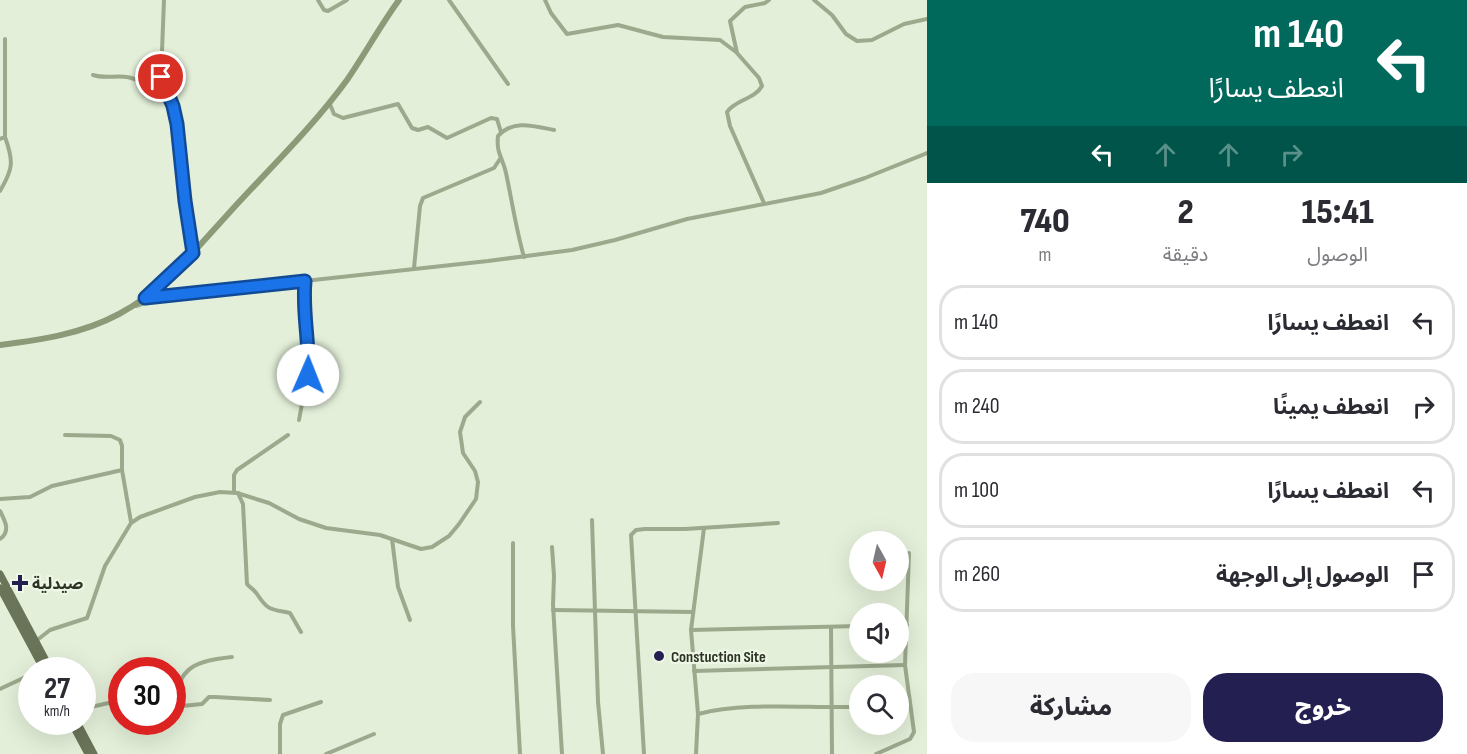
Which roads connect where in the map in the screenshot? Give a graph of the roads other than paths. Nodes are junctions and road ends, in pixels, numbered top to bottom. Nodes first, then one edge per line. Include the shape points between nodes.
1 (164, 0) edge
2 (318, 0) edge
3 (347, 0) edge
4 (399, 0) edge
5 (449, 0) edge
6 (544, 0) edge
7 (744, 0) edge
8 (769, 0) edge
9 (814, 0) edge
10 (742, 9) junction
11 (927, 18) edge
12 (5, 39) dead end
13 (736, 53) junction
14 (93, 75) dead end
15 (508, 84) dead end
16 (329, 102) junction
17 (173, 106) junction
18 (554, 130) dead end
19 (501, 132) junction
20 (3, 138) edge
21 (927, 153) edge
22 (500, 159) junction
23 (0, 191) edge
24 (764, 204) junction
25 (193, 253) junction
26 (524, 257) junction
27 (414, 268) junction
28 (305, 281) junction
29 (164, 297) junction
30 (145, 298) junction
31 (131, 307) junction
32 (0, 345) edge
33 (480, 402) dead end
34 (299, 420) dead end
35 (65, 435) dead end
36 (288, 435) dead end
37 (122, 470) junction
38 (236, 492) junction
39 (0, 500) edge
40 (0, 511) edge
41 (592, 520) dead end
42 (131, 523) junction
43 (778, 523) dead end
44 (704, 528) junction
45 (0, 539) edge
46 (392, 539) junction
47 (513, 543) dead end
48 (552, 547) dead end
49 (0, 574) edge
50 (0, 588) edge
51 (553, 610) junction
52 (594, 610) junction
53 (636, 612) junction
54 (693, 612) junction
55 (410, 620) dead end
56 (849, 626) edge
57 (831, 627) junction
58 (691, 630) junction
59 (301, 632) dead end
60 (36, 641) junction
61 (37, 657) edge
62 (40, 657) edge
63 (232, 657) dead end
64 (905, 665) joint
65 (830, 667) junction
66 (694, 671) junction
67 (186, 674) edge
68 (18, 681) edge
69 (0, 689) edge
70 (270, 699) dead end
71 (321, 702) dead end
72 (186, 706) edge
73 (830, 707) junction
74 (849, 707) edge
75 (698, 714) junction
76 (374, 734) dead end
77 (78, 735) edge
78 (84, 735) edge
79 (88, 754) edge
80 (94, 754) edge
81 (280, 754) edge
82 (326, 754) edge
83 (520, 754) edge
84 (562, 754) edge
85 (603, 754) edge
86 (644, 754) edge
87 (696, 754) edge
88 (832, 754) edge
89 (876, 754) edge

1 - 17 street via 161,77
2 - 3 street via 328,11
4 - 16 street
5 - 15 street
6 - 13 street via 567,34 618,25 663,37 720,40
7 - 10 street
8 - 10 street
9 - 11 street via 857,41 872,40
10 - 13 street via 730,21
12 - 20 street
13 - 24 street via 759,78 762,87 730,107 727,114
14 - 17 street via 134,79
16 - 19 street via 334,114 343,118 398,104 412,128 428,127 447,138 491,118 497,119
16 - 25 street
17 - 25 street
18 - 19 street via 515,125
19 - 22 street
20 - 23 street via 11,152 12,166
21 - 24 street via 833,189
22 - 26 street
22 - 27 street via 494,168 423,198
24 - 26 street via 687,219 597,245
25 - 30 street
26 - 27 street
27 - 28 street
28 - 29 street
28 - 34 street via 309,366
29 - 30 street
29 - 31 street
30 - 31 street
31 - 32 street via 70,333
33 - 46 street via 465,417 460,432 463,453 478,482 474,504 449,536 432,547 421,549
35 - 37 street via 118,438
36 - 38 street via 237,470
37 - 39 street via 52,486 30,497
37 - 42 street
38 - 42 street via 195,497
38 - 46 street via 326,528
38 - 59 street via 243,504 248,587 269,608 290,613
40 - 45 street via 7,529
41 - 52 street
42 - 60 street via 105,567 87,618 50,630
43 - 44 street
44 - 53 street via 636,530 632,535
44 - 54 street
46 - 55 street via 398,587
47 - 83 street
48 - 51 street
49 - 60 main road
50 - 61 main road
51 - 52 street
51 - 84 street
52 - 53 street
52 - 85 street
53 - 54 street
53 - 86 street
54 - 58 street
56 - 57 street
57 - 58 street
57 - 65 street
58 - 66 street
60 - 62 main road
63 - 67 street via 209,660
64 - 65 street
64 - 89 street via 914,732 910,740
65 - 66 street
65 - 73 street
66 - 75 street
68 - 69 street
70 - 72 street via 215,697
71 - 81 street via 283,716
73 - 74 street
73 - 75 street via 720,709
73 - 88 street
75 - 87 street
76 - 82 street
77 - 79 main road
78 - 80 main road

